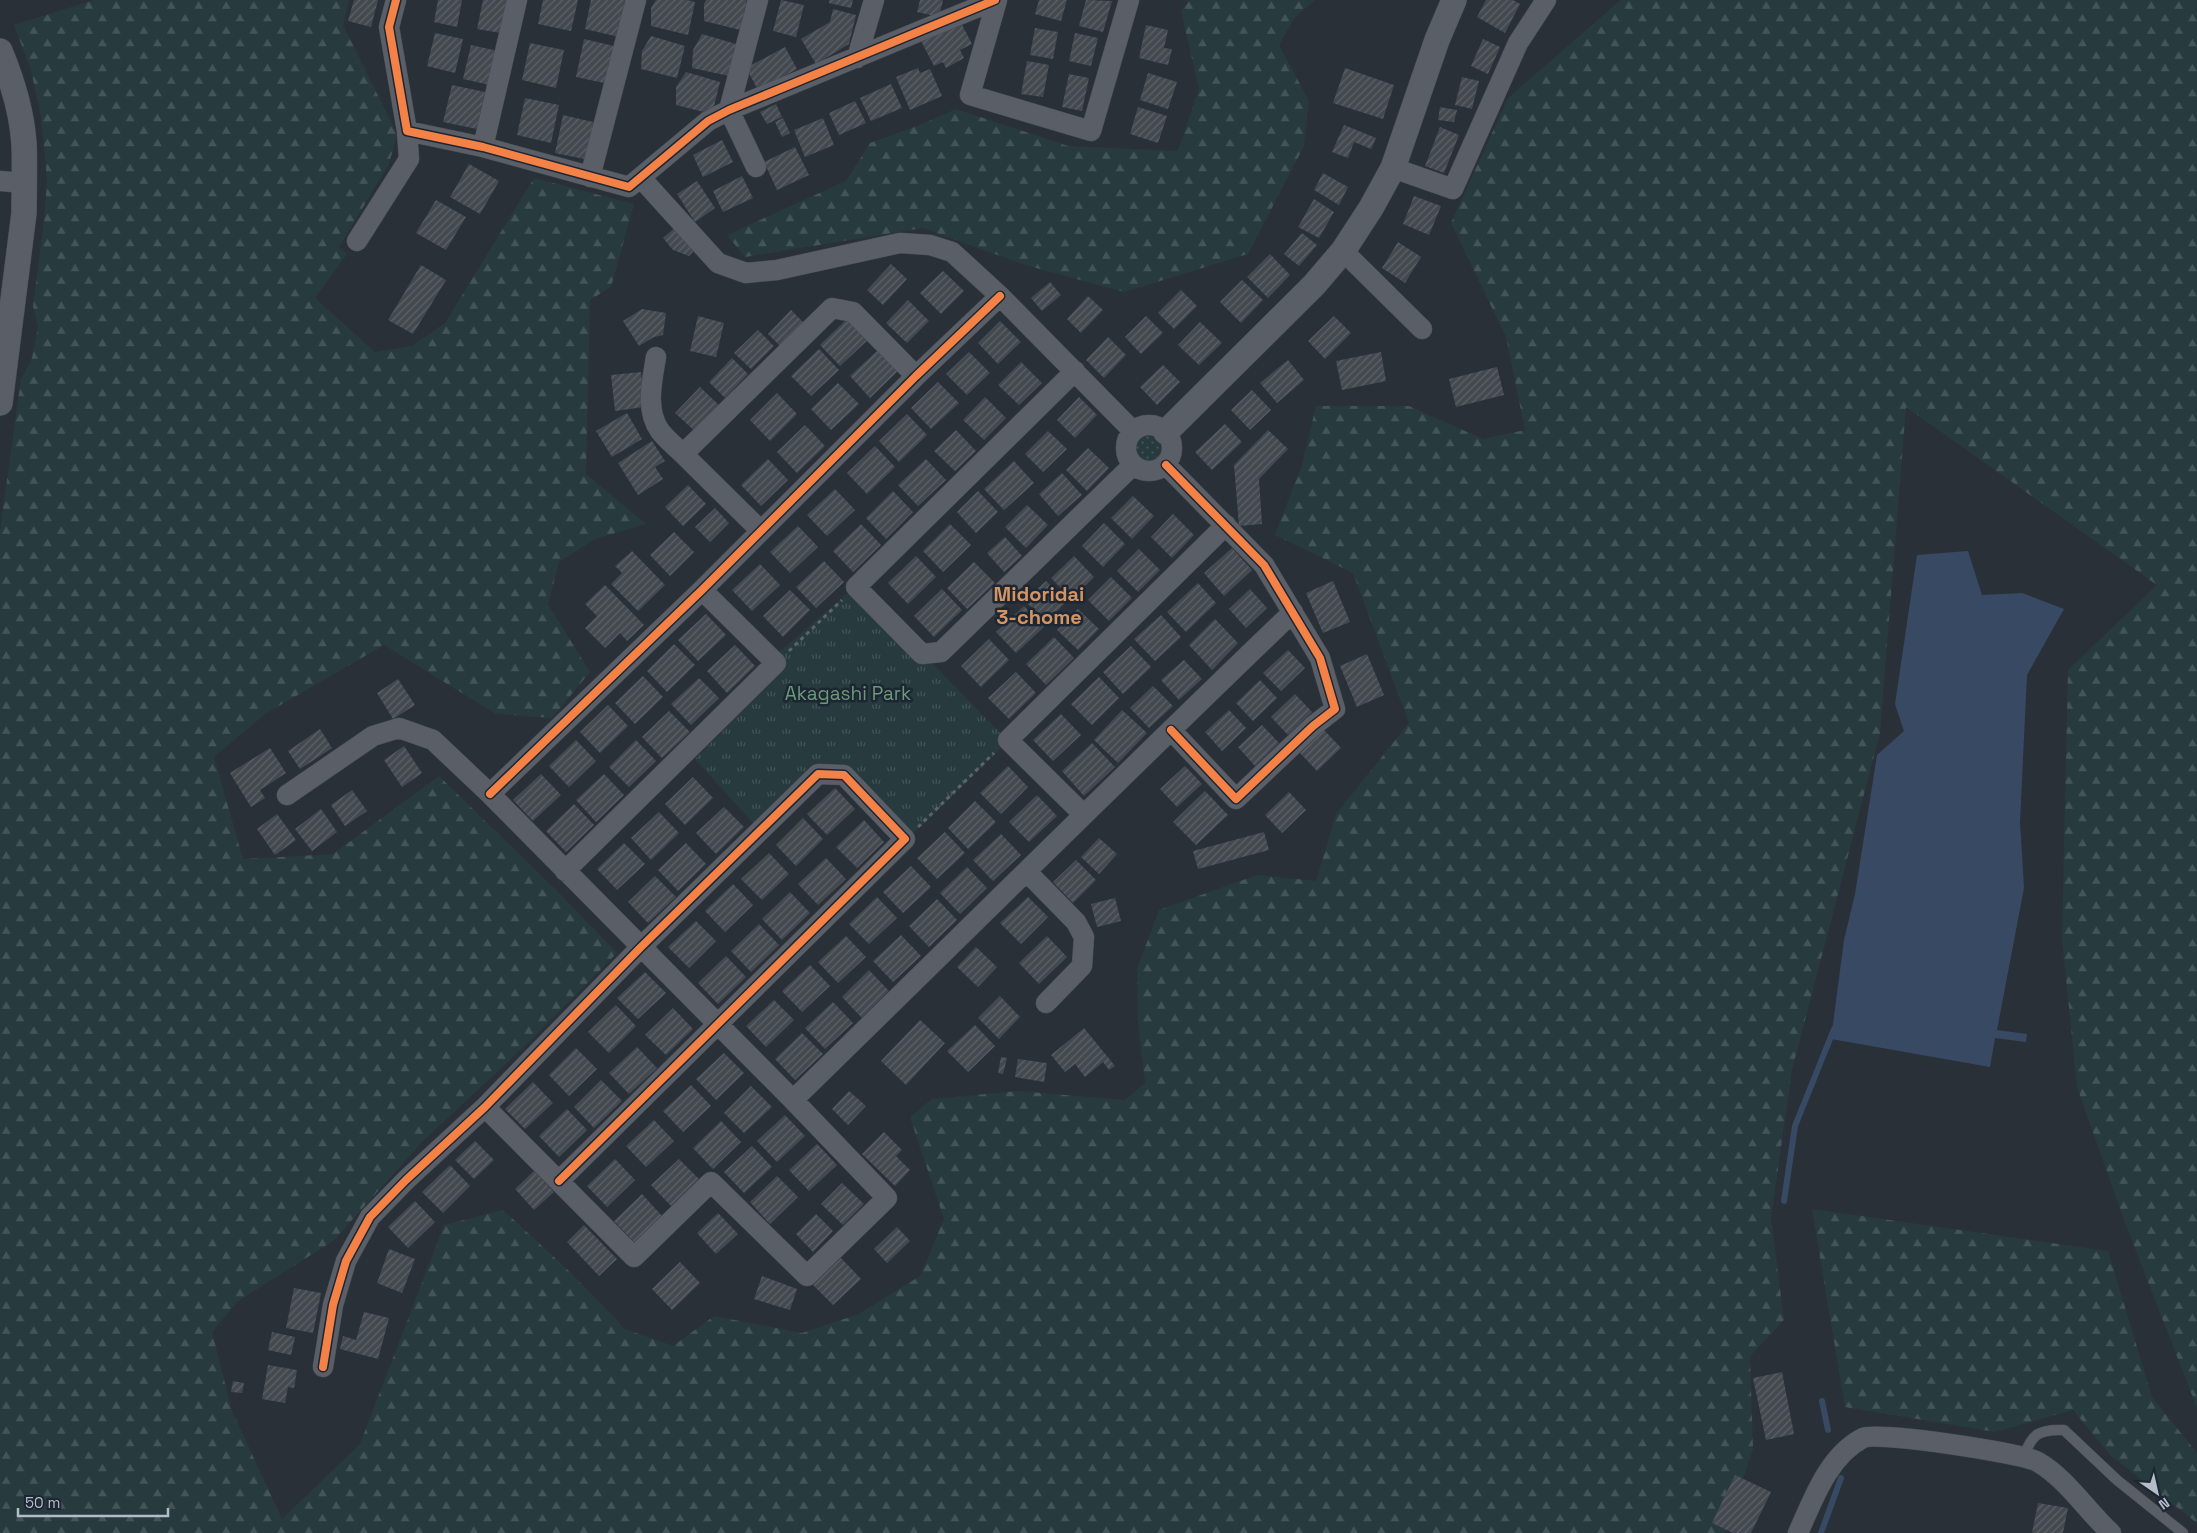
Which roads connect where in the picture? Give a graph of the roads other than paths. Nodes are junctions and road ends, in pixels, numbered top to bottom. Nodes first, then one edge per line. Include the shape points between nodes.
1 (396, 0) edge
2 (517, 0) edge
3 (636, 0) edge
4 (758, 0) edge
5 (874, 0) edge
6 (996, 0) edge
7 (1129, 0) edge
8 (1454, 0) edge
9 (1546, 0) edge
10 (0, 51) edge
11 (857, 58) junction
12 (729, 110) junction
13 (408, 131) junction
14 (483, 147) junction
15 (756, 167) dead end
16 (1393, 168) junction
17 (590, 178) junction
18 (641, 178) junction
19 (12, 182) edge
20 (357, 241) dead end
21 (1343, 251) junction
22 (1000, 296) junction
23 (1422, 329) dead end
24 (656, 358) dead end
25 (1075, 371) junction
26 (916, 376) junction
27 (0, 403) edge
28 (1133, 431) junction
29 (1166, 432) junction
30 (683, 454) junction
31 (1133, 465) junction
32 (1166, 465) junction
33 (1226, 525) junction
34 (760, 530) junction
35 (702, 590) junction
36 (1293, 612) junction
37 (1171, 730) junction
38 (490, 794) junction
39 (287, 795) dead end
40 (1083, 814) junction
41 (565, 871) junction
42 (1027, 872) junction
43 (641, 947) junction
44 (1046, 1003) dead end
45 (718, 1025) junction
46 (793, 1100) junction
47 (485, 1107) junction
48 (559, 1182) junction
49 (323, 1367) dead end
50 (2023, 1458) junction
51 (1798, 1533) edge
52 (2112, 1533) edge
53 (2183, 1533) edge

1 - 13 street via 389,27
2 - 14 street
3 - 17 street
4 - 12 street
5 - 11 street
6 - 7 street via 970,95 1091,131
6 - 11 street
8 - 16 street
9 - 16 street via 1518,43 1453,189
10 - 19 street via 12,82 24,143
11 - 12 street
12 - 15 street
12 - 18 street via 708,121
13 - 14 street
13 - 20 street via 408,159
14 - 17 street
16 - 21 street
17 - 18 street via 629,187
18 - 22 street via 718,264 746,273 778,270 900,243 930,245 952,252
19 - 27 street via 24,214
21 - 23 street
21 - 29 street via 1314,285
22 - 25 street
22 - 26 street
24 - 30 street via 651,409 660,430
25 - 28 street
25 - 31 street via 856,587 922,654 941,652
26 - 30 street via 853,312 832,308
26 - 34 street
28 - 29 street via 1149,425
28 - 31 street via 1126,446
29 - 32 street via 1173,444 1173,452
30 - 34 street
31 - 32 street via 1147,472
32 - 33 street
33 - 36 street via 1264,565
33 - 40 street via 1008,740
34 - 35 street
35 - 38 street
35 - 41 street via 776,663
36 - 37 street
36 - 37 street via 1320,658 1336,709 1313,726 1236,799
37 - 40 street
38 - 39 street via 433,740 399,728 373,736
38 - 41 street
40 - 42 street
41 - 43 street
42 - 44 street via 1076,922 1084,937 1082,966
42 - 46 street
43 - 45 street
43 - 45 street via 818,774 844,775 905,839
43 - 47 street
45 - 46 street
45 - 48 street
46 - 48 street via 887,1198 807,1276 711,1182 634,1257
47 - 48 street
47 - 49 street via 370,1217 346,1261 333,1305
50 - 51 street via 1971,1446 1884,1436 1864,1437 1840,1455 1816,1492
50 - 52 street via 2037,1462 2062,1481
50 - 53 lane via 2030,1440 2045,1429 2064,1430 2117,1480

